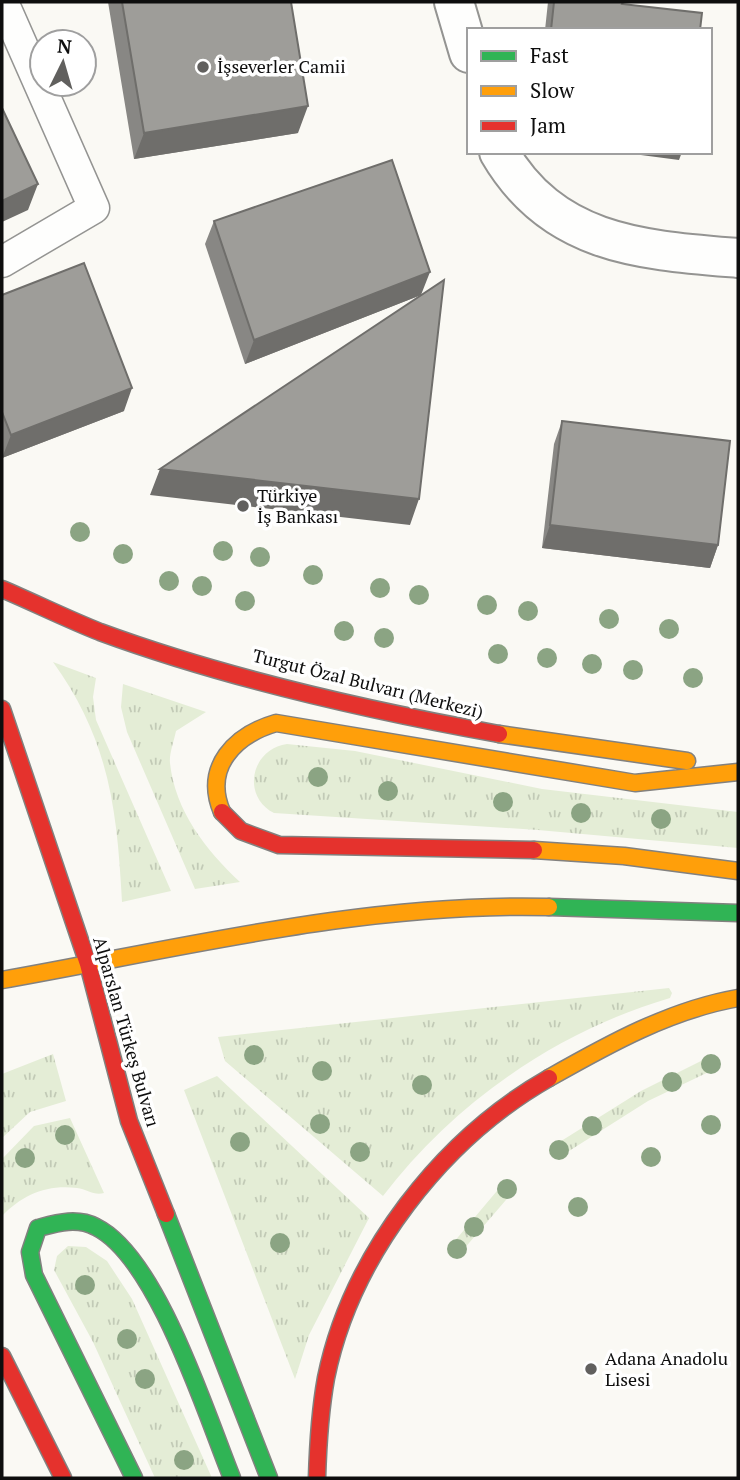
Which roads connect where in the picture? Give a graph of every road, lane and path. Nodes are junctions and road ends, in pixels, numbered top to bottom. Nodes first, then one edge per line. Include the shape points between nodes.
1 (3, 2) edge
2 (454, 2) edge
3 (467, 46) edge
4 (500, 154) edge
5 (738, 258) edge
6 (2, 262) edge
7 (2, 589) edge
8 (2, 709) edge
9 (738, 766) edge
10 (738, 772) edge
11 (738, 871) edge
12 (738, 914) edge
13 (88, 964) junction
14 (2, 981) edge
15 (738, 998) edge
16 (2, 1356) edge
17 (62, 1478) edge
18 (134, 1478) edge
19 (232, 1478) edge
20 (268, 1478) edge
21 (317, 1478) edge

1 - 6 lane via 94,208
2 - 3 street
4 - 5 street via 523,188 561,219 639,248
7 - 9 main road, Turgut Özal Bulvarı (Merkezi) via 117,638 311,693 481,732
8 - 13 main road, Alparslan Türkeş Bulvarı
10 - 11 main road via 635,783 275,723 241,738 225,757 215,783 217,803 229,822 249,837 279,845 674,860
12 - 13 main road via 478,905 376,914
13 - 14 main road
13 - 20 main road, Alparslan Türkeş Bulvarı via 129,1121
15 - 21 main road via 715,1001 645,1027 545,1080 491,1118 418,1192 379,1248 348,1305 328,1367 316,1447
16 - 17 main road
18 - 19 main road via 34,1275 30,1252 38,1228 56,1220 89,1223 120,1242 155,1288

